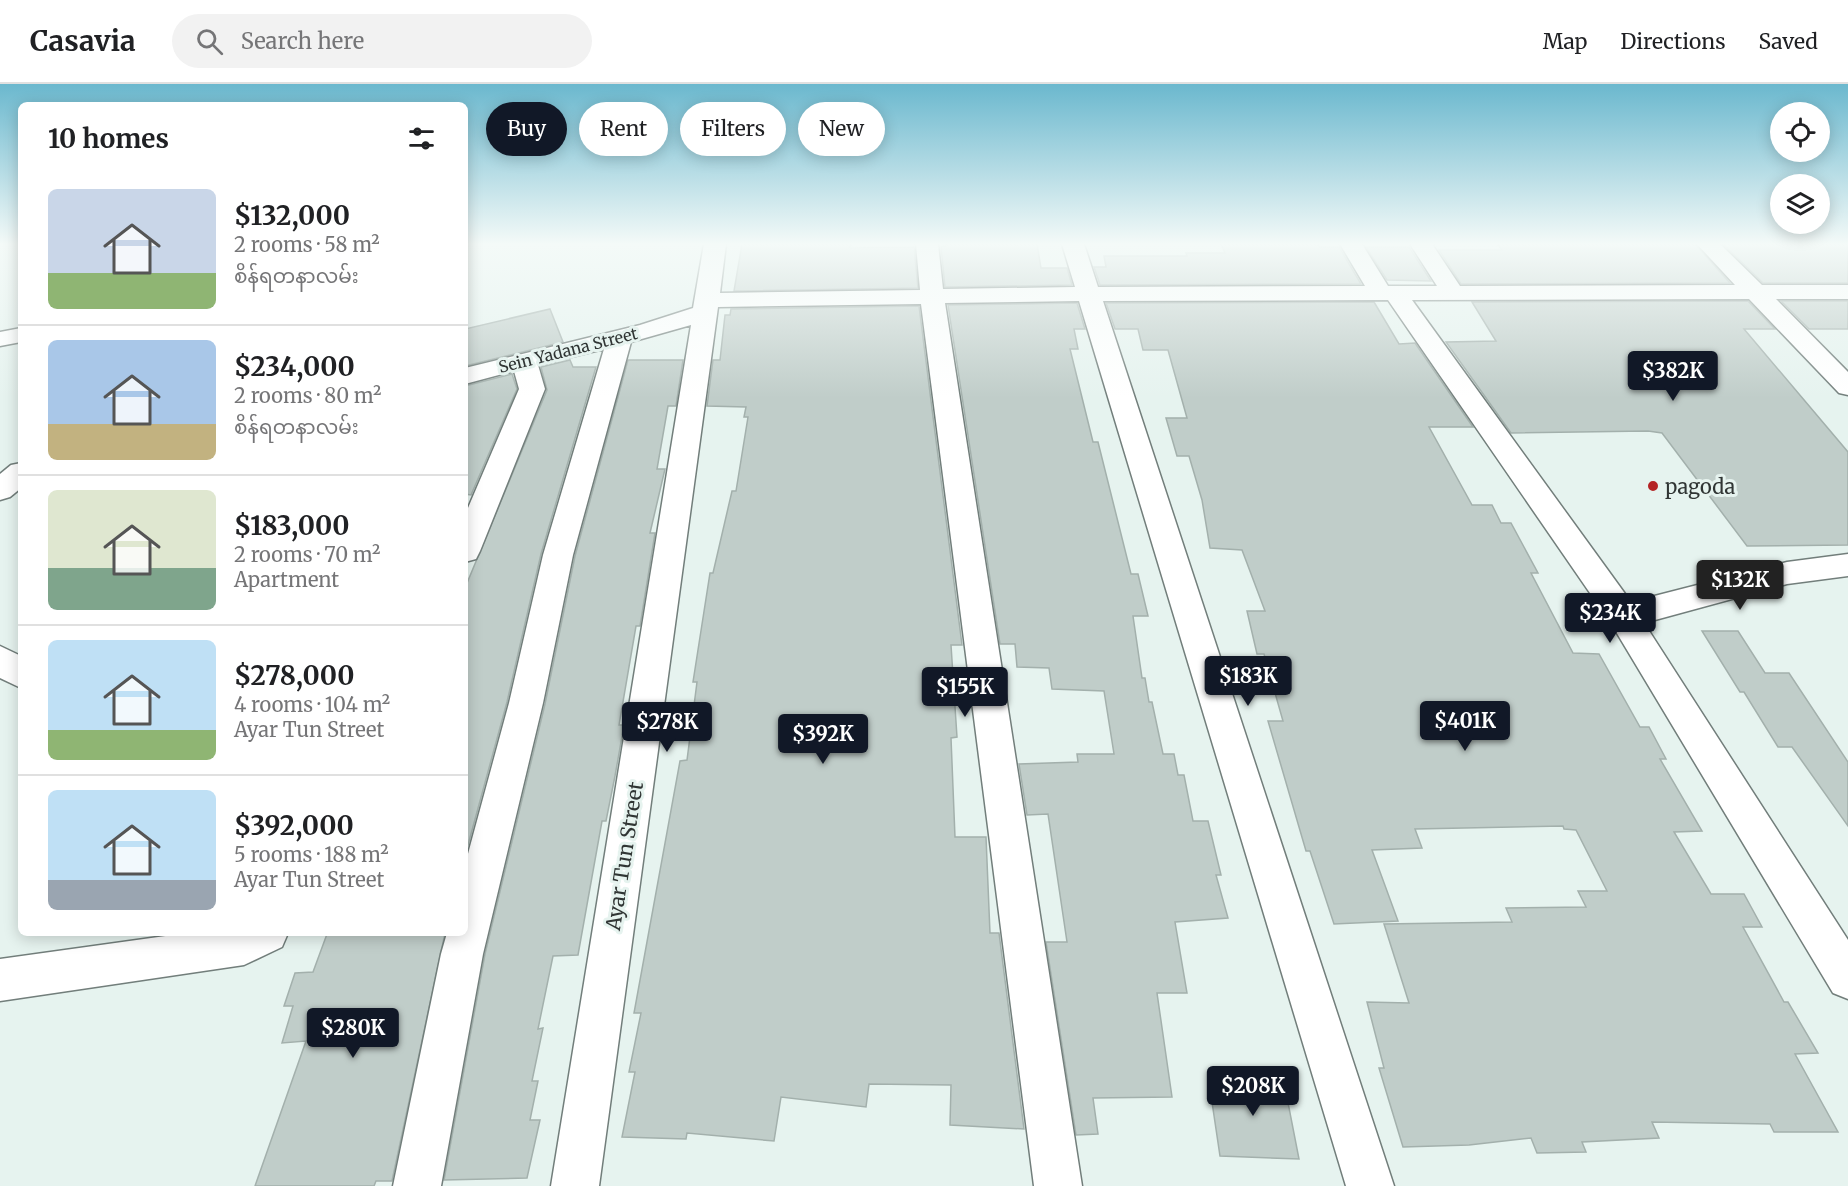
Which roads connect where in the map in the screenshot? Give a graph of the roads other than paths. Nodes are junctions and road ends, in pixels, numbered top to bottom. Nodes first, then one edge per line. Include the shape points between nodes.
1 (708, 295) edge
2 (1014, 295) edge
3 (1088, 295) edge
4 (1389, 295) edge
5 (1759, 295) edge
6 (932, 297) junction
7 (706, 306) junction
8 (18, 336) edge
9 (620, 337) junction
10 (0, 339) edge
11 (524, 361) junction
12 (468, 375) edge
13 (1848, 387) edge
14 (18, 458) edge
15 (0, 460) edge
16 (18, 475) edge
17 (0, 490) edge
18 (468, 544) edge
19 (1848, 565) edge
20 (1623, 616) junction
21 (0, 659) edge
22 (18, 673) edge
23 (468, 930) edge
24 (261, 936) edge
25 (467, 936) edge
26 (1848, 978) edge
27 (0, 980) edge
28 (417, 1186) edge
29 (575, 1186) edge
30 (1058, 1186) edge
31 (1370, 1186) edge

1 - 7 street, Ayar Tun Street
2 - 6 street, Sein Yadana Street
3 - 31 street
4 - 20 street via 1508,449
5 - 13 street
6 - 7 street, Sein Yadana Street
6 - 30 street
7 - 9 street, Sein Yadana Street
7 - 29 street, Ayar Tun Street
8 - 10 street
9 - 11 street, Sein Yadana Street
9 - 23 street via 558,555 526,703
11 - 12 street, Sein Yadana Street
11 - 18 street via 532,389
14 - 15 street
16 - 17 street
19 - 20 street via 1788,573
20 - 26 street
21 - 22 street
24 - 27 street via 244,945
25 - 28 street

